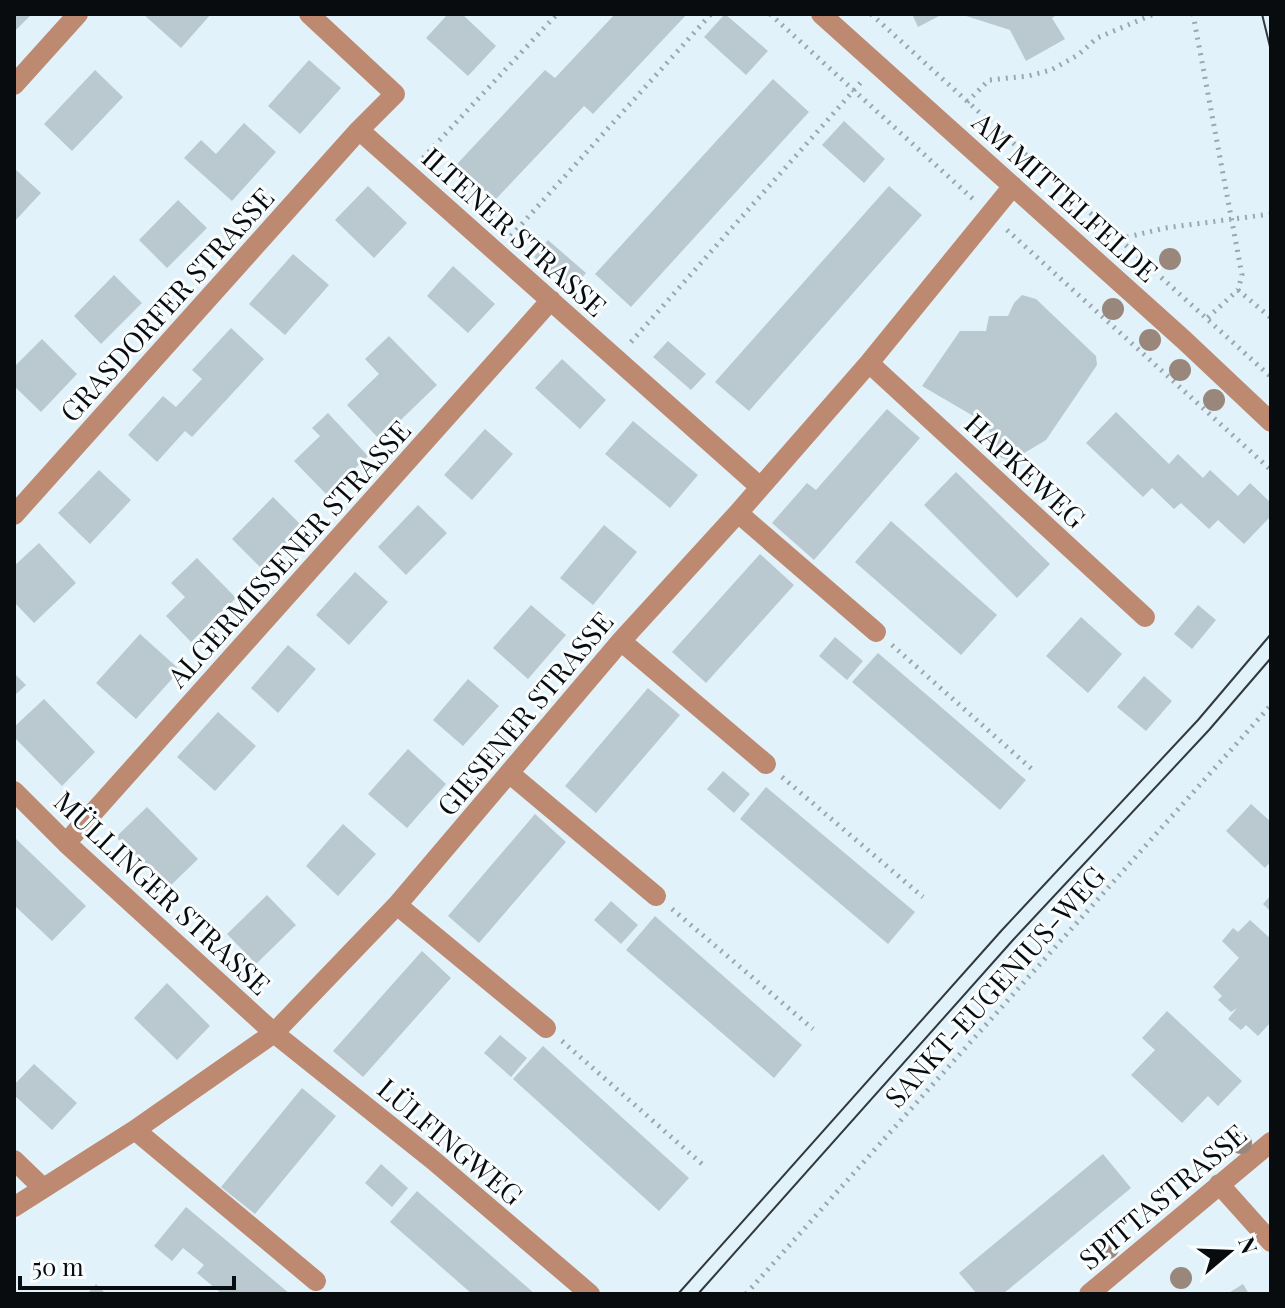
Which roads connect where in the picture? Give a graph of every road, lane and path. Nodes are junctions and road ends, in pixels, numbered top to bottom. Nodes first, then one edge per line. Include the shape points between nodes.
1 (78, 14) edge
2 (309, 14) edge
3 (557, 14) edge
4 (711, 14) edge
5 (770, 14) edge
6 (821, 14) edge
7 (871, 14) edge
8 (1154, 14) edge
9 (1193, 14) edge
10 (877, 64) junction
11 (14, 85) edge
12 (854, 90) junction
13 (967, 102) junction
14 (359, 130) junction
15 (409, 174) junction
16 (1013, 186) junction
17 (977, 203) dead end
18 (1271, 214) edge
19 (1233, 218) junction
20 (1000, 223) dead end
21 (1118, 239) junction
22 (497, 252) junction
23 (1238, 290) junction
24 (551, 300) junction
25 (1271, 318) edge
26 (1205, 319) junction
27 (1197, 327) dead end
28 (617, 358) junction
29 (869, 363) junction
30 (1271, 377) edge
31 (1271, 422) edge
32 (1271, 470) edge
33 (759, 486) junction
34 (738, 513) junction
35 (14, 515) edge
36 (1145, 617) dead end
37 (876, 632) joint
38 (621, 641) junction
39 (1271, 705) edge
40 (766, 764) joint
41 (1034, 771) dead end
42 (509, 773) junction
43 (14, 791) edge
44 (66, 843) junction
45 (656, 896) joint
46 (923, 897) dead end
47 (397, 905) junction
48 (546, 1028) joint
49 (813, 1029) dead end
50 (274, 1033) junction
51 (135, 1130) junction
52 (1271, 1142) edge
53 (14, 1160) edge
54 (702, 1164) dead end
55 (1219, 1184) junction
56 (42, 1187) junction
57 (14, 1207) edge
58 (1271, 1242) edge
59 (316, 1281) dead end
60 (590, 1294) edge
61 (746, 1294) edge
62 (1089, 1294) edge

1 - 11 street
2 - 14 street via 395,94
3 - 15 path
4 - 22 path
5 - 12 path
6 - 10 street, AM MITTELFELDE
7 - 13 path
8 - 13 path via 1097,38 1051,70 989,80
9 - 19 path
10 - 12 path
10 - 16 street, AM MITTELFELDE
12 - 17 path
12 - 28 path
13 - 21 path
14 - 15 street, ILTENER STRASSE
14 - 35 street, GRASDORFER STRASSE
15 - 22 street, ILTENER STRASSE
16 - 29 street, GIESENER STRASSE
16 - 31 street, AM MITTELFELDE
18 - 19 path
19 - 21 path
19 - 23 path via 1242,275
20 - 32 path
21 - 26 path
22 - 24 street, ILTENER STRASSE
23 - 25 path
23 - 26 path
24 - 28 street, ILTENER STRASSE
24 - 44 street, ALGERMISSENER STRASSE
26 - 27 path
26 - 30 path
28 - 33 street, ILTENER STRASSE
29 - 33 street, GIESENER STRASSE
29 - 36 street, HAPKEWEG
33 - 34 street, GIESENER STRASSE
34 - 37 street
34 - 38 street, GIESENER STRASSE
37 - 41 path
38 - 40 street
38 - 42 street, GIESENER STRASSE
39 - 61 path, SANKT-EUGENIUS-WEG
40 - 46 path
42 - 45 street
42 - 47 street, GIESENER STRASSE
43 - 44 street, MÜLLINGER STRASSE
44 - 50 street, MÜLLINGER STRASSE
45 - 49 path
47 - 48 street
47 - 50 street, GIESENER STRASSE
48 - 54 path
50 - 51 street, GIESENER STRASSE
50 - 60 street, LÜLFINGWEG
51 - 56 street, GIESENER STRASSE
51 - 59 street
52 - 55 street, SPITTASTRASSE
53 - 56 street
55 - 58 street
55 - 62 street, SPITTASTRASSE
56 - 57 street, GIESENER STRASSE

